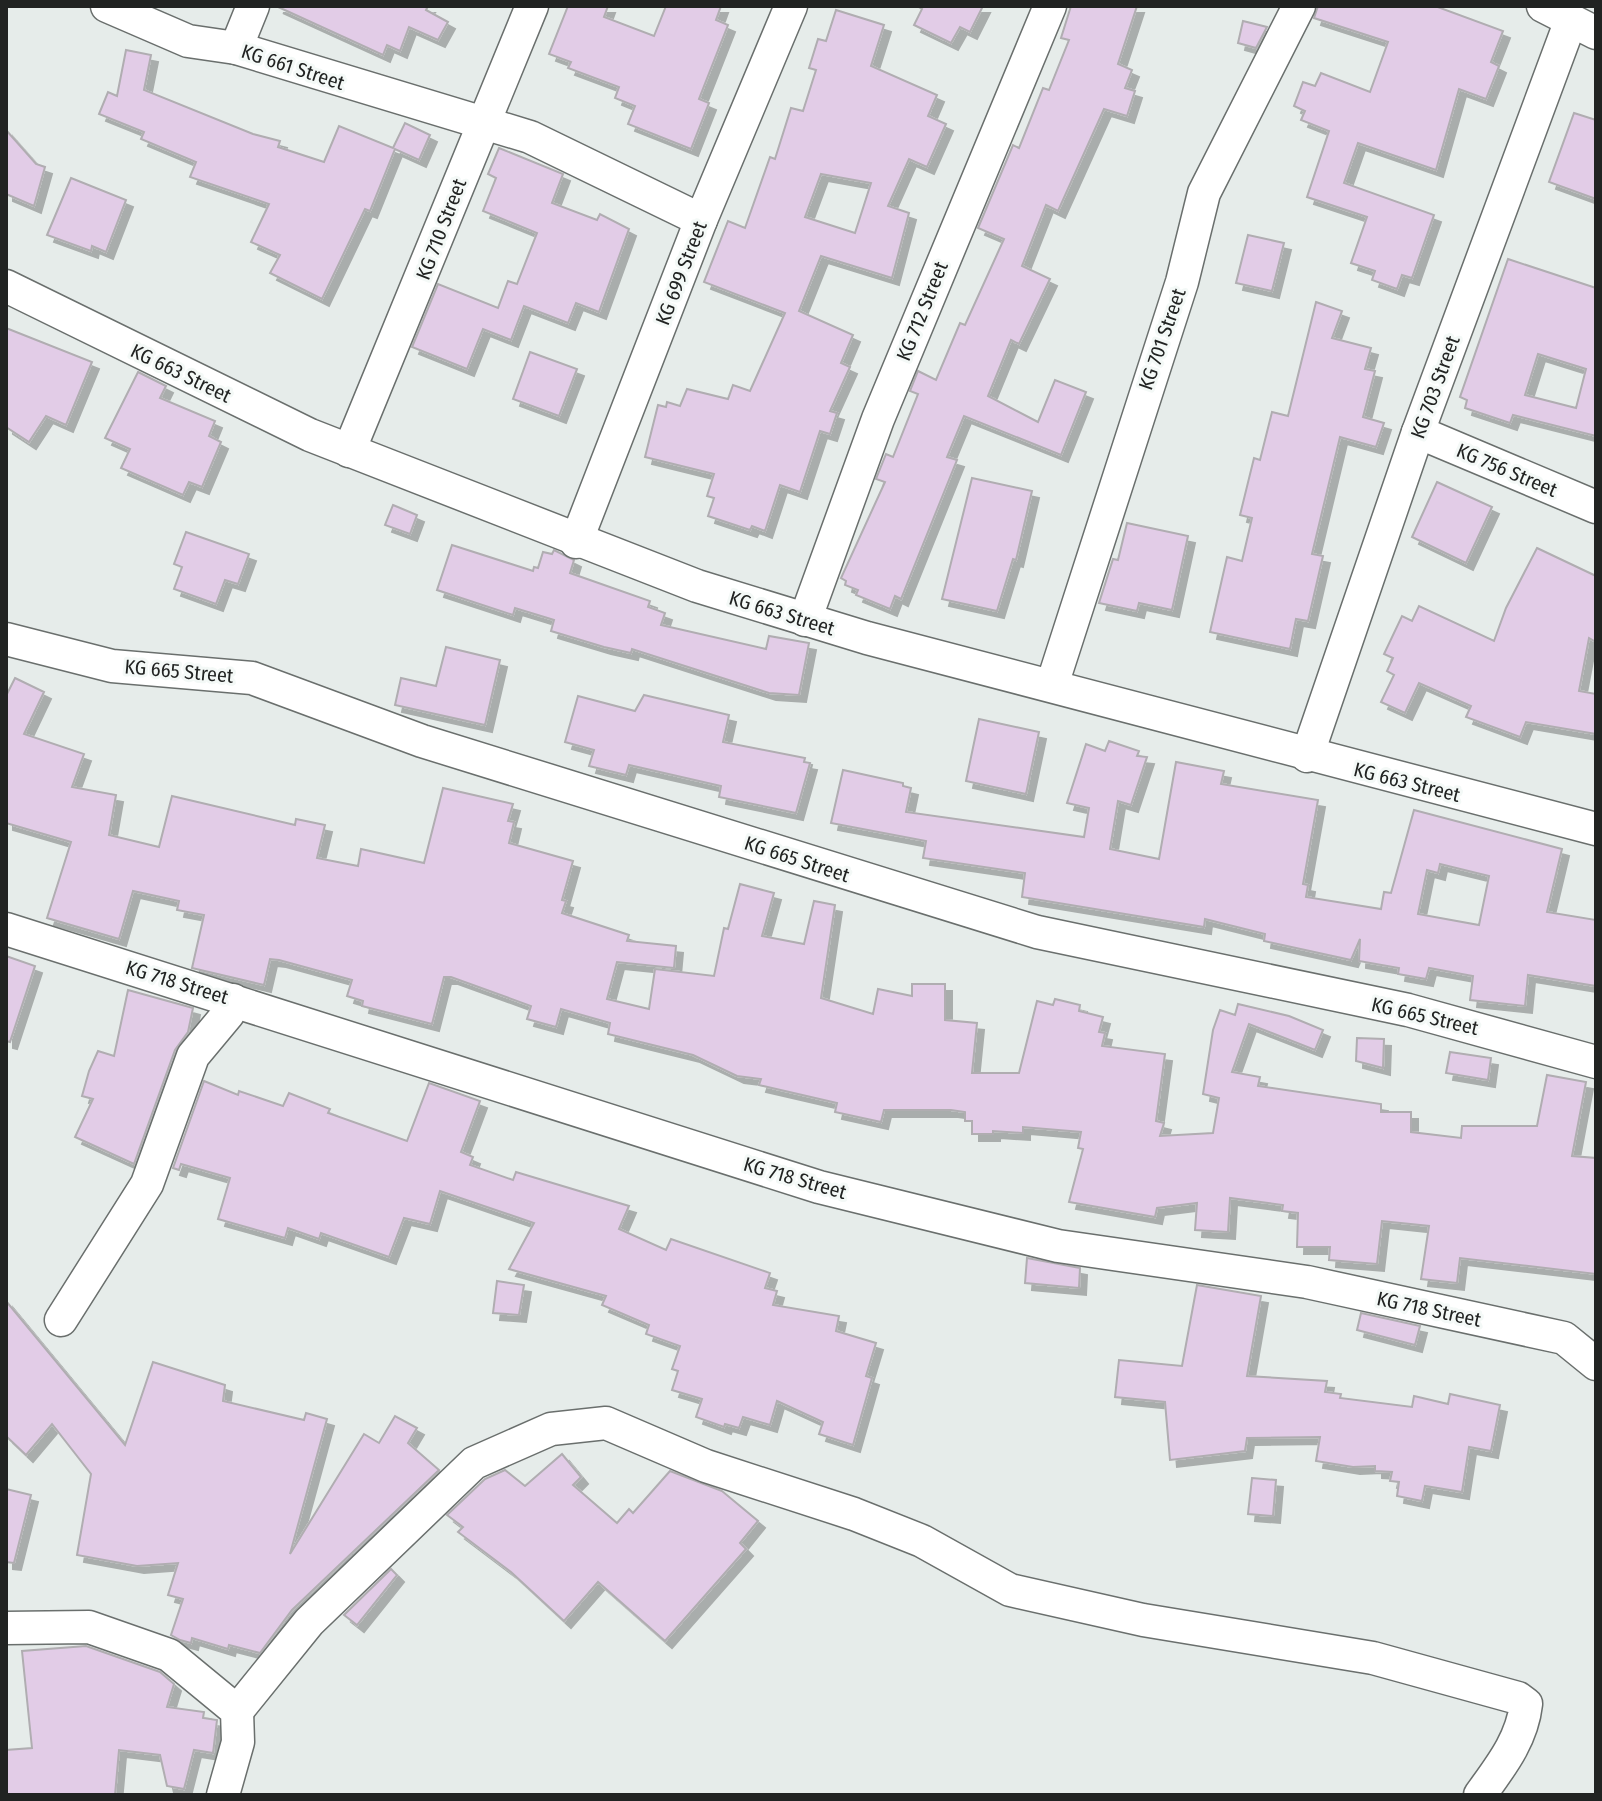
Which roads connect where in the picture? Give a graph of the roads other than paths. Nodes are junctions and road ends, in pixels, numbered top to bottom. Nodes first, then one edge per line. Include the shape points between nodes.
1 (107, 6) edge
2 (253, 6) edge
3 (532, 6) edge
4 (791, 6) edge
5 (1050, 6) edge
6 (1299, 6) edge
7 (1570, 20) edge
8 (236, 48) junction
9 (483, 121) junction
10 (701, 220) junction
11 (6, 286) edge
12 (1418, 432) junction
13 (349, 451) junction
14 (1596, 507) edge
15 (576, 542) junction
16 (805, 620) junction
17 (6, 639) edge
18 (1052, 685) junction
19 (1307, 756) junction
20 (1596, 829) edge
21 (6, 929) edge
22 (233, 1000) junction
23 (1596, 1062) edge
24 (61, 1320) dead end
25 (1596, 1364) edge
26 (6, 1628) edge
27 (237, 1711) junction
28 (223, 1795) edge
29 (1480, 1795) edge

1 - 8 street, KG 661 Street via 188,41
2 - 8 street
3 - 9 street, KG 710 Street
4 - 10 street, KG 699 Street
5 - 16 street, KG 712 Street via 878,419
6 - 18 street, KG 701 Street via 1204,193 1182,282
7 - 12 street, KG 703 Street
8 - 9 street, KG 661 Street
9 - 10 street, KG 661 Street via 577,158
9 - 13 street, KG 710 Street
10 - 15 street, KG 699 Street
11 - 13 street, KG 663 Street via 277,421
12 - 14 street, KG 756 Street
12 - 19 street, KG 703 Street
13 - 15 street, KG 663 Street
15 - 16 street, KG 663 Street
16 - 18 street, KG 663 Street
17 - 23 street, KG 665 Street via 112,666 252,678 422,741 1037,932 1408,1010
18 - 19 street, KG 663 Street
19 - 20 street, KG 663 Street
21 - 22 street, KG 718 Street
22 - 24 street via 228,1014 193,1056 147,1184
22 - 25 street, KG 718 Street via 819,1187 1058,1246 1307,1282 1564,1338
26 - 27 street via 89,1627 169,1655
27 - 28 street via 238,1742
27 - 29 street via 319,1611 474,1463 551,1429 606,1423 706,1466 922,1541 1010,1590 1174,1626 1373,1658 1518,1698 1526,1704 1522,1726

